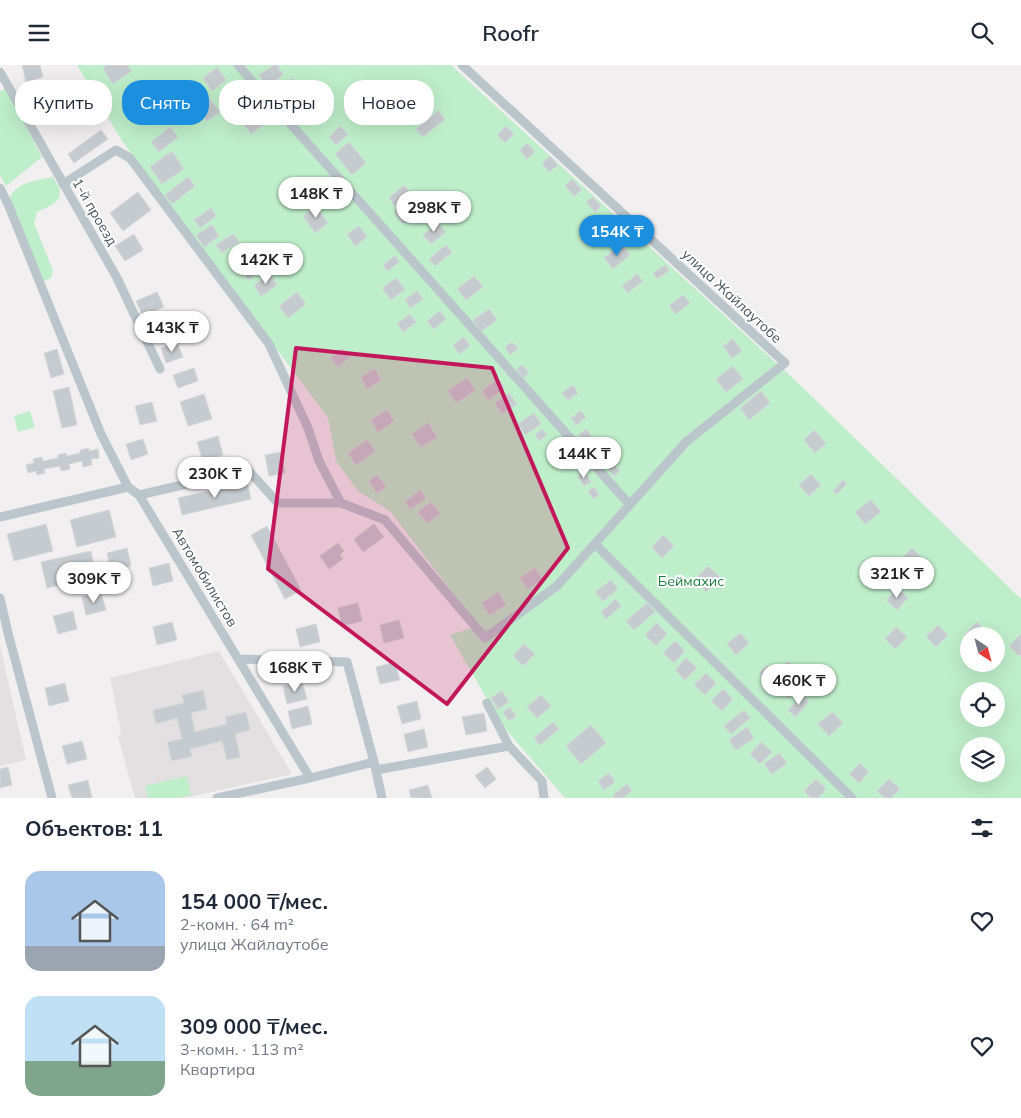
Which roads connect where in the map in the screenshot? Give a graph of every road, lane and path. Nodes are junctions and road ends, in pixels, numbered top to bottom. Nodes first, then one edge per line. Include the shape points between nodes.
1 (238, 65) edge
2 (462, 65) edge
3 (0, 73) edge
4 (63, 184) junction
5 (0, 188) edge
6 (4, 206) edge
7 (160, 369) dead end
8 (128, 487) junction
9 (139, 495) junction
10 (341, 503) junction
11 (628, 504) junction
12 (0, 517) edge
13 (595, 544) junction
14 (0, 598) edge
15 (238, 659) junction
16 (486, 703) dead end
17 (509, 746) junction
18 (375, 766) junction
19 (310, 778) junction
20 (847, 796) edge
21 (52, 798) edge
22 (217, 798) edge
23 (382, 798) edge
24 (544, 798) edge

1 - 11 street
2 - 11 street, улица Жайлаутобе via 785,363 686,442
3 - 4 street, 1-й проезд
4 - 7 street, 1-й проезд via 116,278
4 - 10 street via 116,150 130,158 269,344 308,428 319,461
5 - 6 street
6 - 8 street via 101,434
8 - 9 street, Автомобилистов
8 - 12 street
9 - 10 street via 248,470 278,503
9 - 15 street, Автомобилистов
10 - 13 street via 385,520 485,639 557,586
11 - 13 street
13 - 20 street
14 - 21 street
15 - 18 street via 347,662
15 - 19 street, Автомобилистов
16 - 17 street
17 - 18 street
17 - 24 street via 542,781
18 - 19 street
18 - 23 street
19 - 22 street

